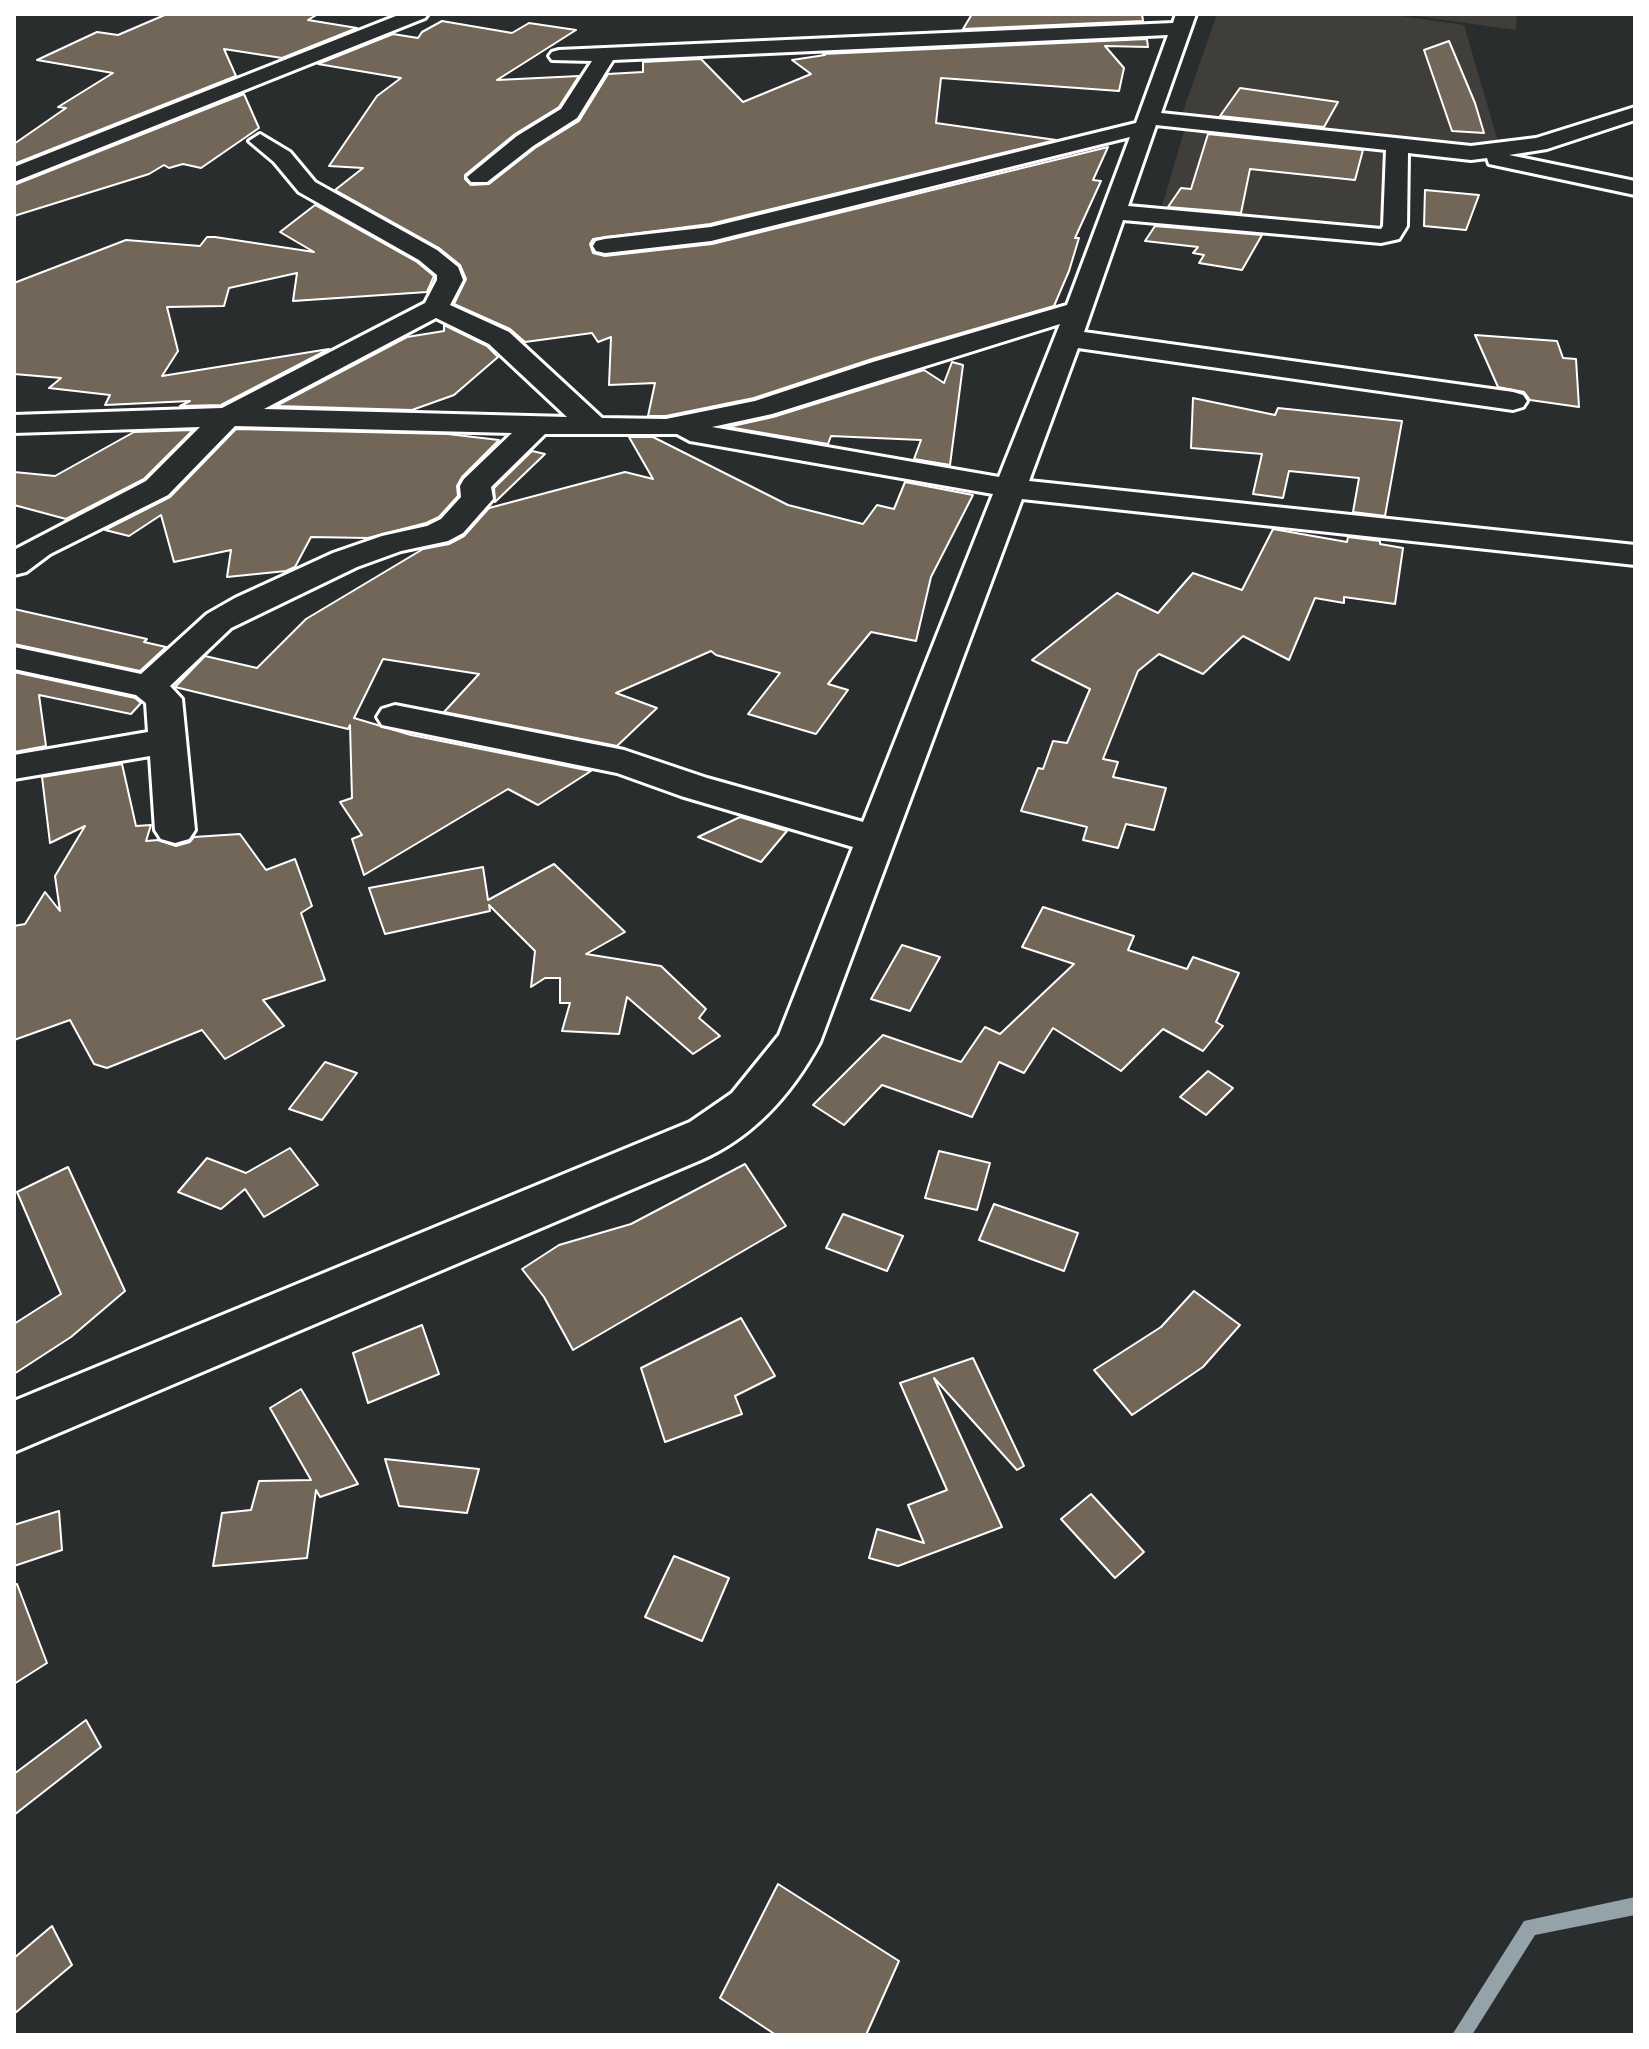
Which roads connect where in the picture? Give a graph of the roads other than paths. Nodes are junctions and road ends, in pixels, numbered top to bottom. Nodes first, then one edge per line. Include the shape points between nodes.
1 (418, 14) edge
2 (1183, 22) edge
3 (606, 55) junction
4 (559, 56) dead end
5 (1635, 113) edge
6 (1147, 123) junction
7 (260, 141) dead end
8 (1397, 144) junction
9 (1471, 153) junction
10 (14, 175) edge
11 (479, 177) dead end
12 (1635, 188) edge
13 (1114, 212) junction
14 (605, 246) dead end
15 (435, 308) junction
16 (1072, 324) junction
17 (1513, 401) dead end
18 (228, 417) junction
19 (540, 423) junction
20 (14, 424) edge
21 (593, 425) junction
22 (666, 428) junction
23 (1010, 488) junction
24 (1635, 555) edge
25 (14, 565) edge
26 (14, 658) edge
27 (148, 687) junction
28 (395, 717) dead end
29 (169, 741) junction
30 (14, 767) edge
31 (175, 830) dead end
32 (877, 840) junction
33 (14, 1427) edge

1 - 10 street
2 - 3 street
2 - 6 street
3 - 4 street
3 - 11 street via 569,113
5 - 9 street via 1539,144
6 - 8 street
6 - 13 street
6 - 14 street via 711,234
7 - 15 street via 307,187 449,272
8 - 9 street
8 - 13 street via 1395,226 1390,234
9 - 12 street
13 - 16 street
15 - 18 street
15 - 21 street via 499,338
16 - 17 street
16 - 22 street via 883,368 762,408
16 - 23 street
18 - 19 street
18 - 20 street
18 - 25 street via 174,476
19 - 21 street
19 - 27 street via 485,474 475,486 477,499 452,526 345,560 247,605 219,621
21 - 22 street
22 - 23 street
23 - 24 street
23 - 32 street
26 - 27 street
27 - 29 street via 166,704
28 - 32 street via 624,762
29 - 30 street
29 - 31 street
32 - 33 street via 798,1042 731,1121 690,1144

